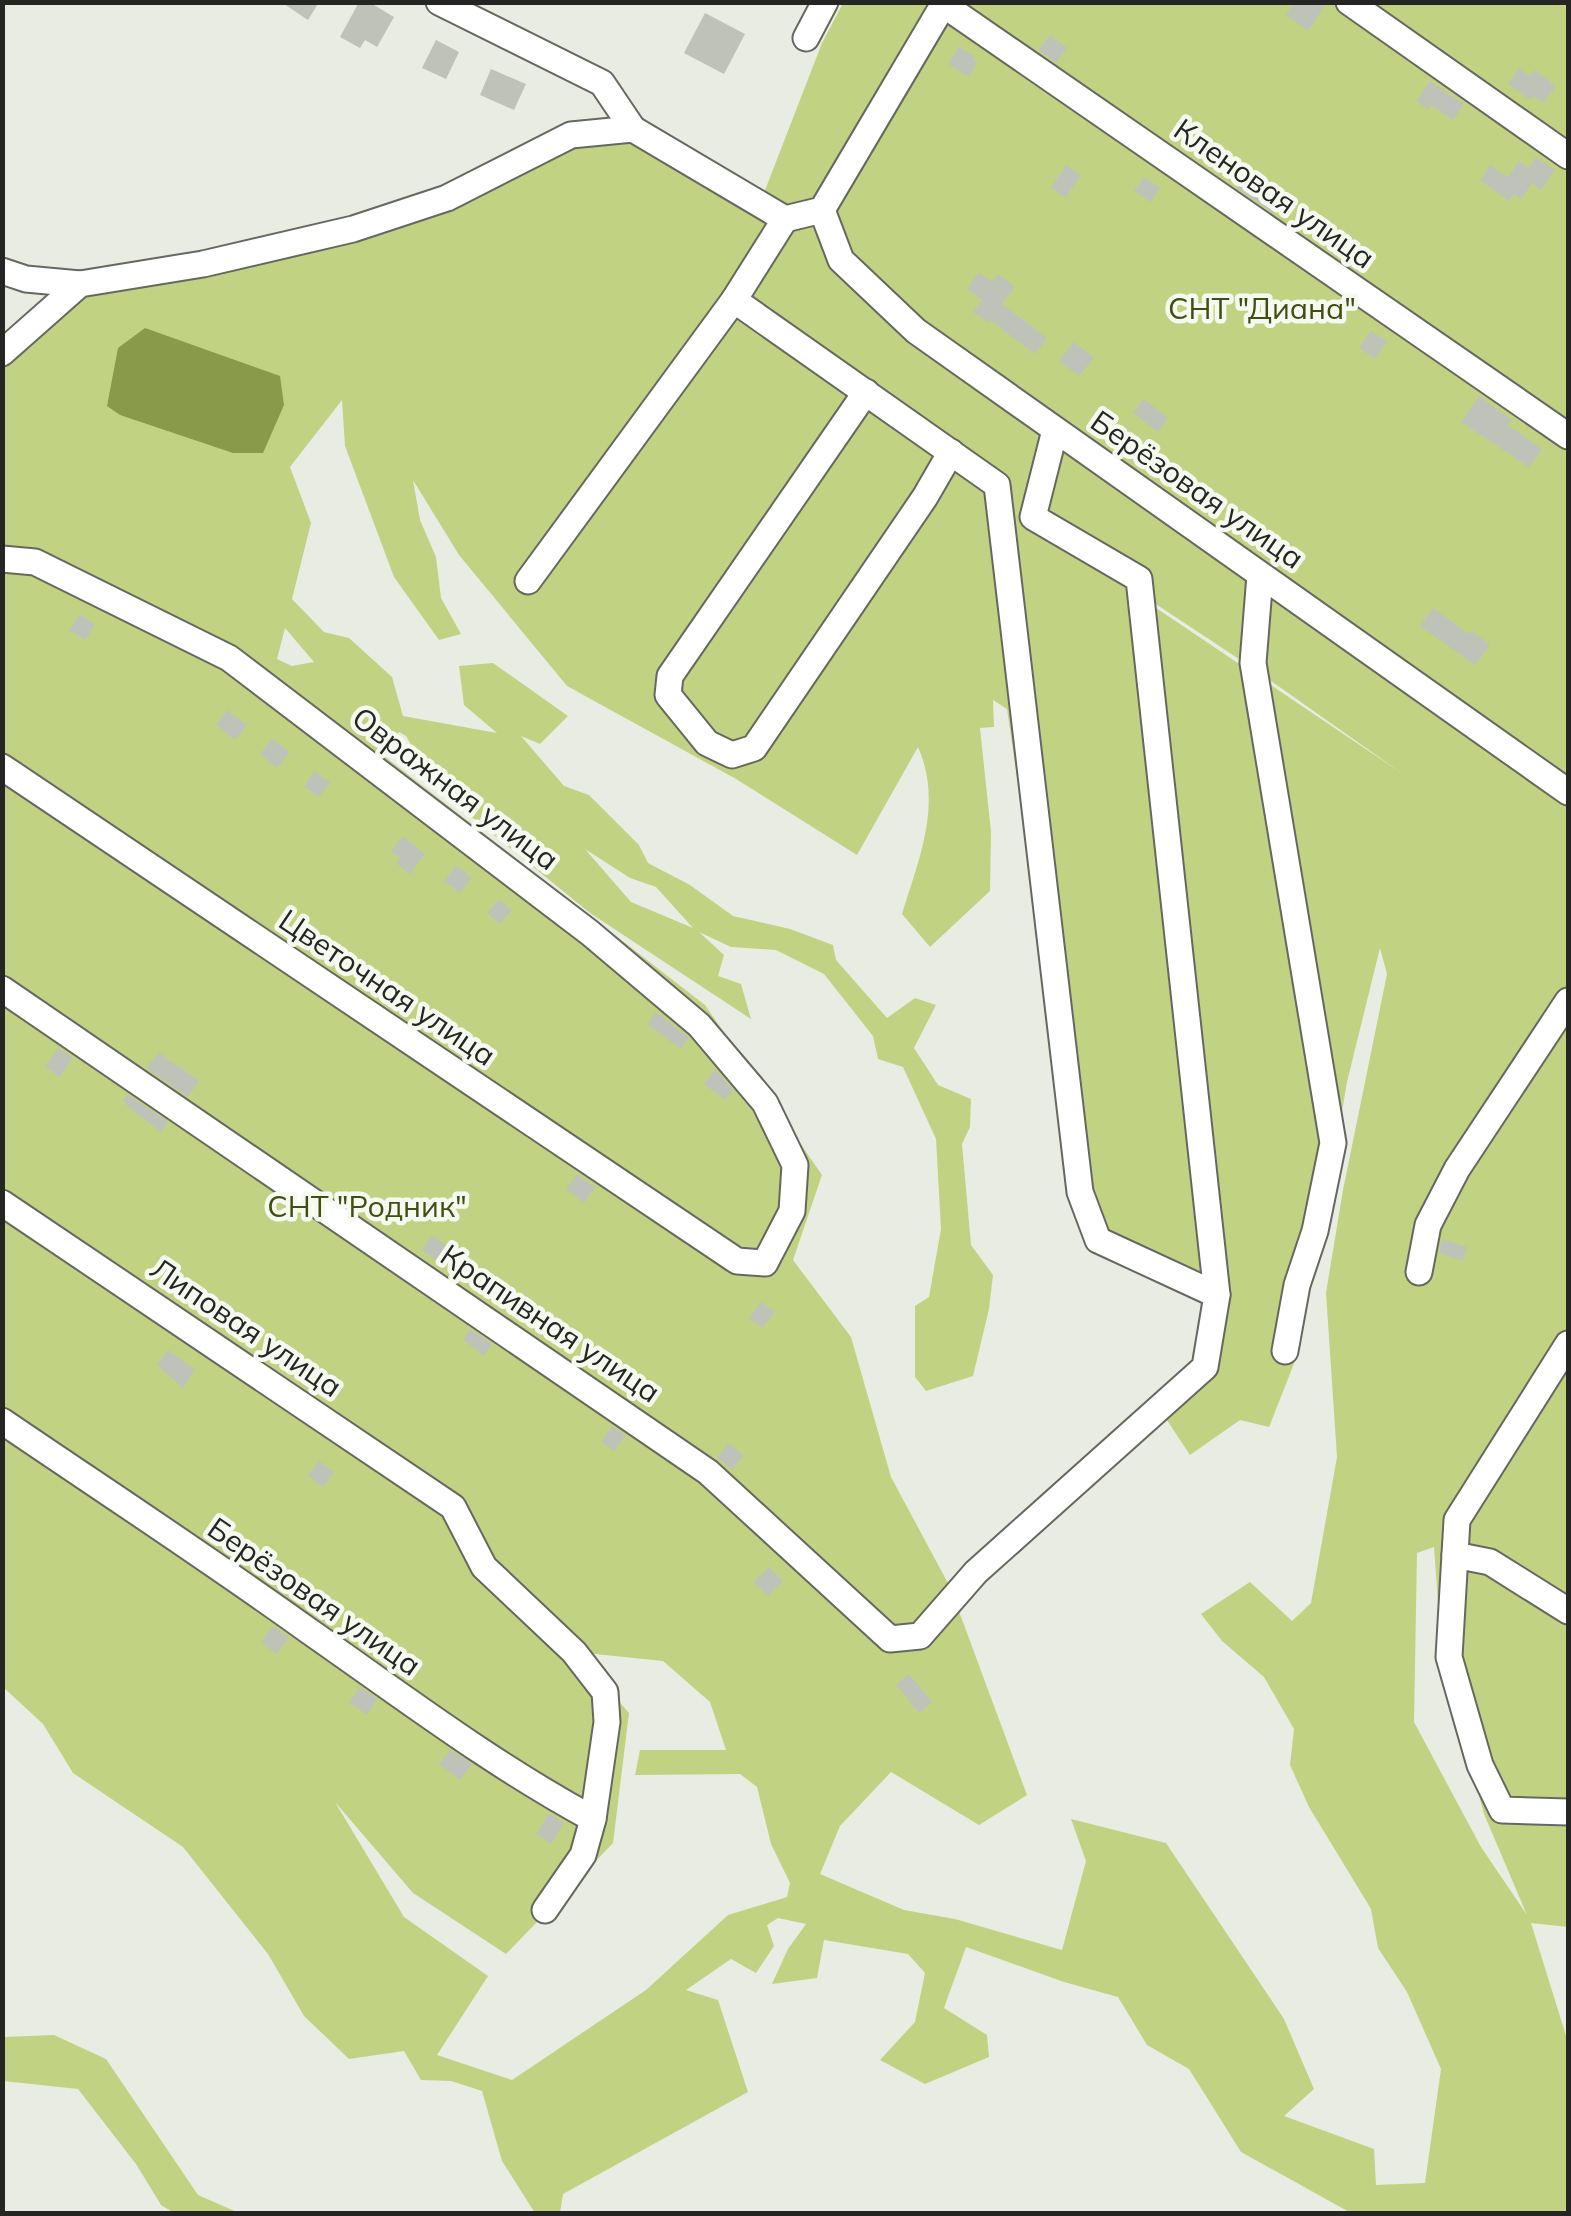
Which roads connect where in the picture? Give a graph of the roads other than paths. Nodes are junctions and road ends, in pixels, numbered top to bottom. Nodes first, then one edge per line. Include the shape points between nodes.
1 (439, 2) edge
2 (825, 2) edge
3 (1348, 2) edge
4 (944, 4) edge
5 (806, 38) dead end
6 (633, 129) junction
7 (1568, 156) edge
8 (822, 210) junction
9 (785, 220) junction
10 (2, 271) edge
11 (80, 284) junction
12 (734, 300) junction
13 (2, 353) edge
14 (866, 392) junction
15 (1055, 430) junction
16 (1568, 436) edge
17 (950, 452) junction
18 (2, 559) edge
19 (1260, 575) junction
20 (528, 581) dead end
21 (2, 767) edge
22 (1568, 792) edge
23 (2, 989) edge
24 (1568, 1001) edge
25 (2, 1204) edge
26 (737, 1261) joint
27 (1419, 1272) dead end
28 (1218, 1295) junction
29 (1568, 1344) edge
30 (1285, 1352) dead end
31 (2, 1421) edge
32 (1455, 1555) junction
33 (1568, 1610) edge
34 (1568, 1812) edge
35 (593, 1820) junction
36 (546, 1910) dead end

1 - 6 street via 602,83
2 - 5 street
3 - 7 street
4 - 8 street
4 - 16 street, Кленовая улица
6 - 9 street
6 - 11 street via 571,135 447,198 353,228 204,264
8 - 9 street
8 - 15 street, Берёзовая улица via 842,260 916,332
9 - 12 street
10 - 11 street
11 - 13 street
12 - 14 street
12 - 20 street
14 - 17 street
14 - 17 street via 670,676 668,695 707,743 732,755 754,748
15 - 19 street, Берёзовая улица
15 - 28 street via 1033,516 1139,579
17 - 28 street via 997,484 1080,1192 1098,1240
18 - 26 street, Овражная улица via 36,562 229,658 590,933 699,1025 765,1103 795,1164 792,1211 766,1264
19 - 22 street, Берёзовая улица
19 - 30 street via 1252,663 1334,1143
21 - 26 street, Цветочная улица
23 - 28 street, Крапивная улица via 708,1472 890,1639 920,1636 976,1572 1205,1367
24 - 27 street via 1457,1169 1428,1225
25 - 35 street, Липовая улица via 453,1507 484,1567 574,1652 605,1692
29 - 32 street via 1457,1520
31 - 35 street, Берёзовая улица via 446,1730
32 - 33 street via 1490,1562
32 - 34 street via 1449,1658 1480,1765 1502,1810
35 - 36 street via 583,1854

